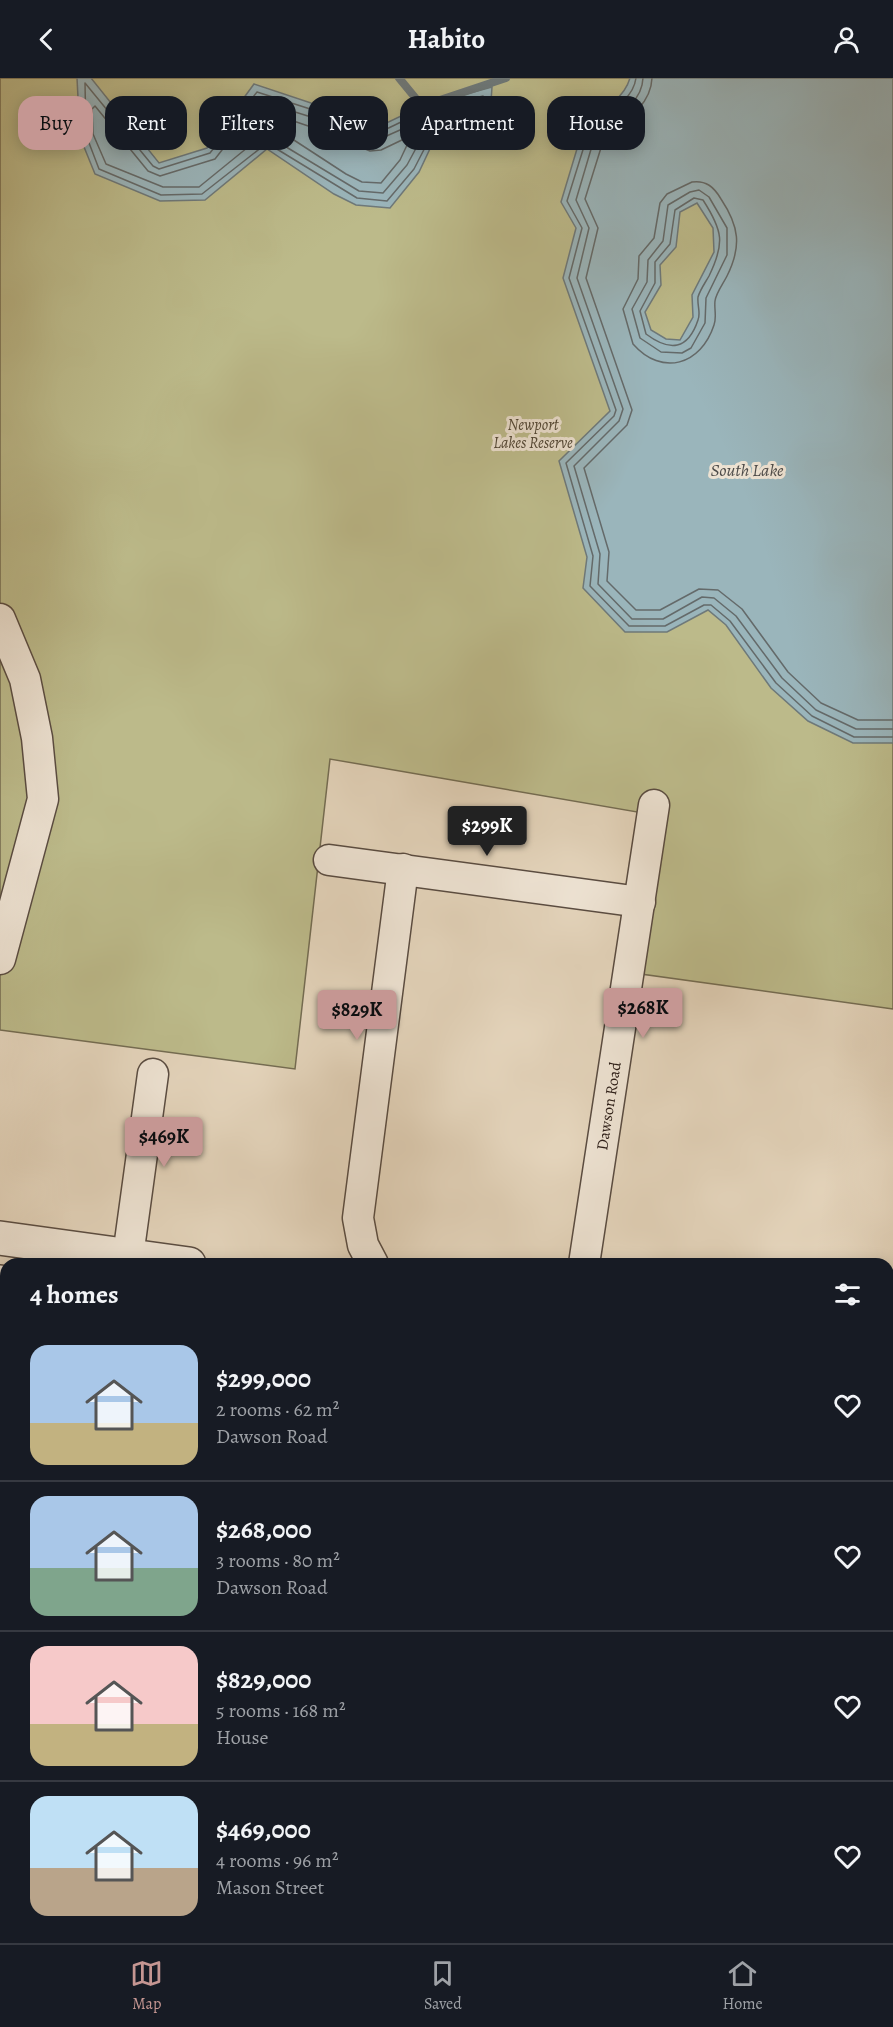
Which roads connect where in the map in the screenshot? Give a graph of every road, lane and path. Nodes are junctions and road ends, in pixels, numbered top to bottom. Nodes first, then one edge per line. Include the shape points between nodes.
1 (0, 619) edge
2 (654, 805) dead end
3 (329, 860) dead end
4 (403, 869) junction
5 (640, 903) junction
6 (0, 958) edge
7 (153, 1074) dead end
8 (0, 1238) edge
9 (128, 1256) junction
10 (143, 1258) edge
11 (370, 1258) edge
12 (585, 1258) edge

1 - 6 street via 25,679 37,738 43,800
2 - 5 street, Dawson Road
3 - 4 street
4 - 5 street
4 - 11 street via 358,1218
5 - 12 street, Dawson Road
7 - 9 street
8 - 9 street
9 - 10 street

